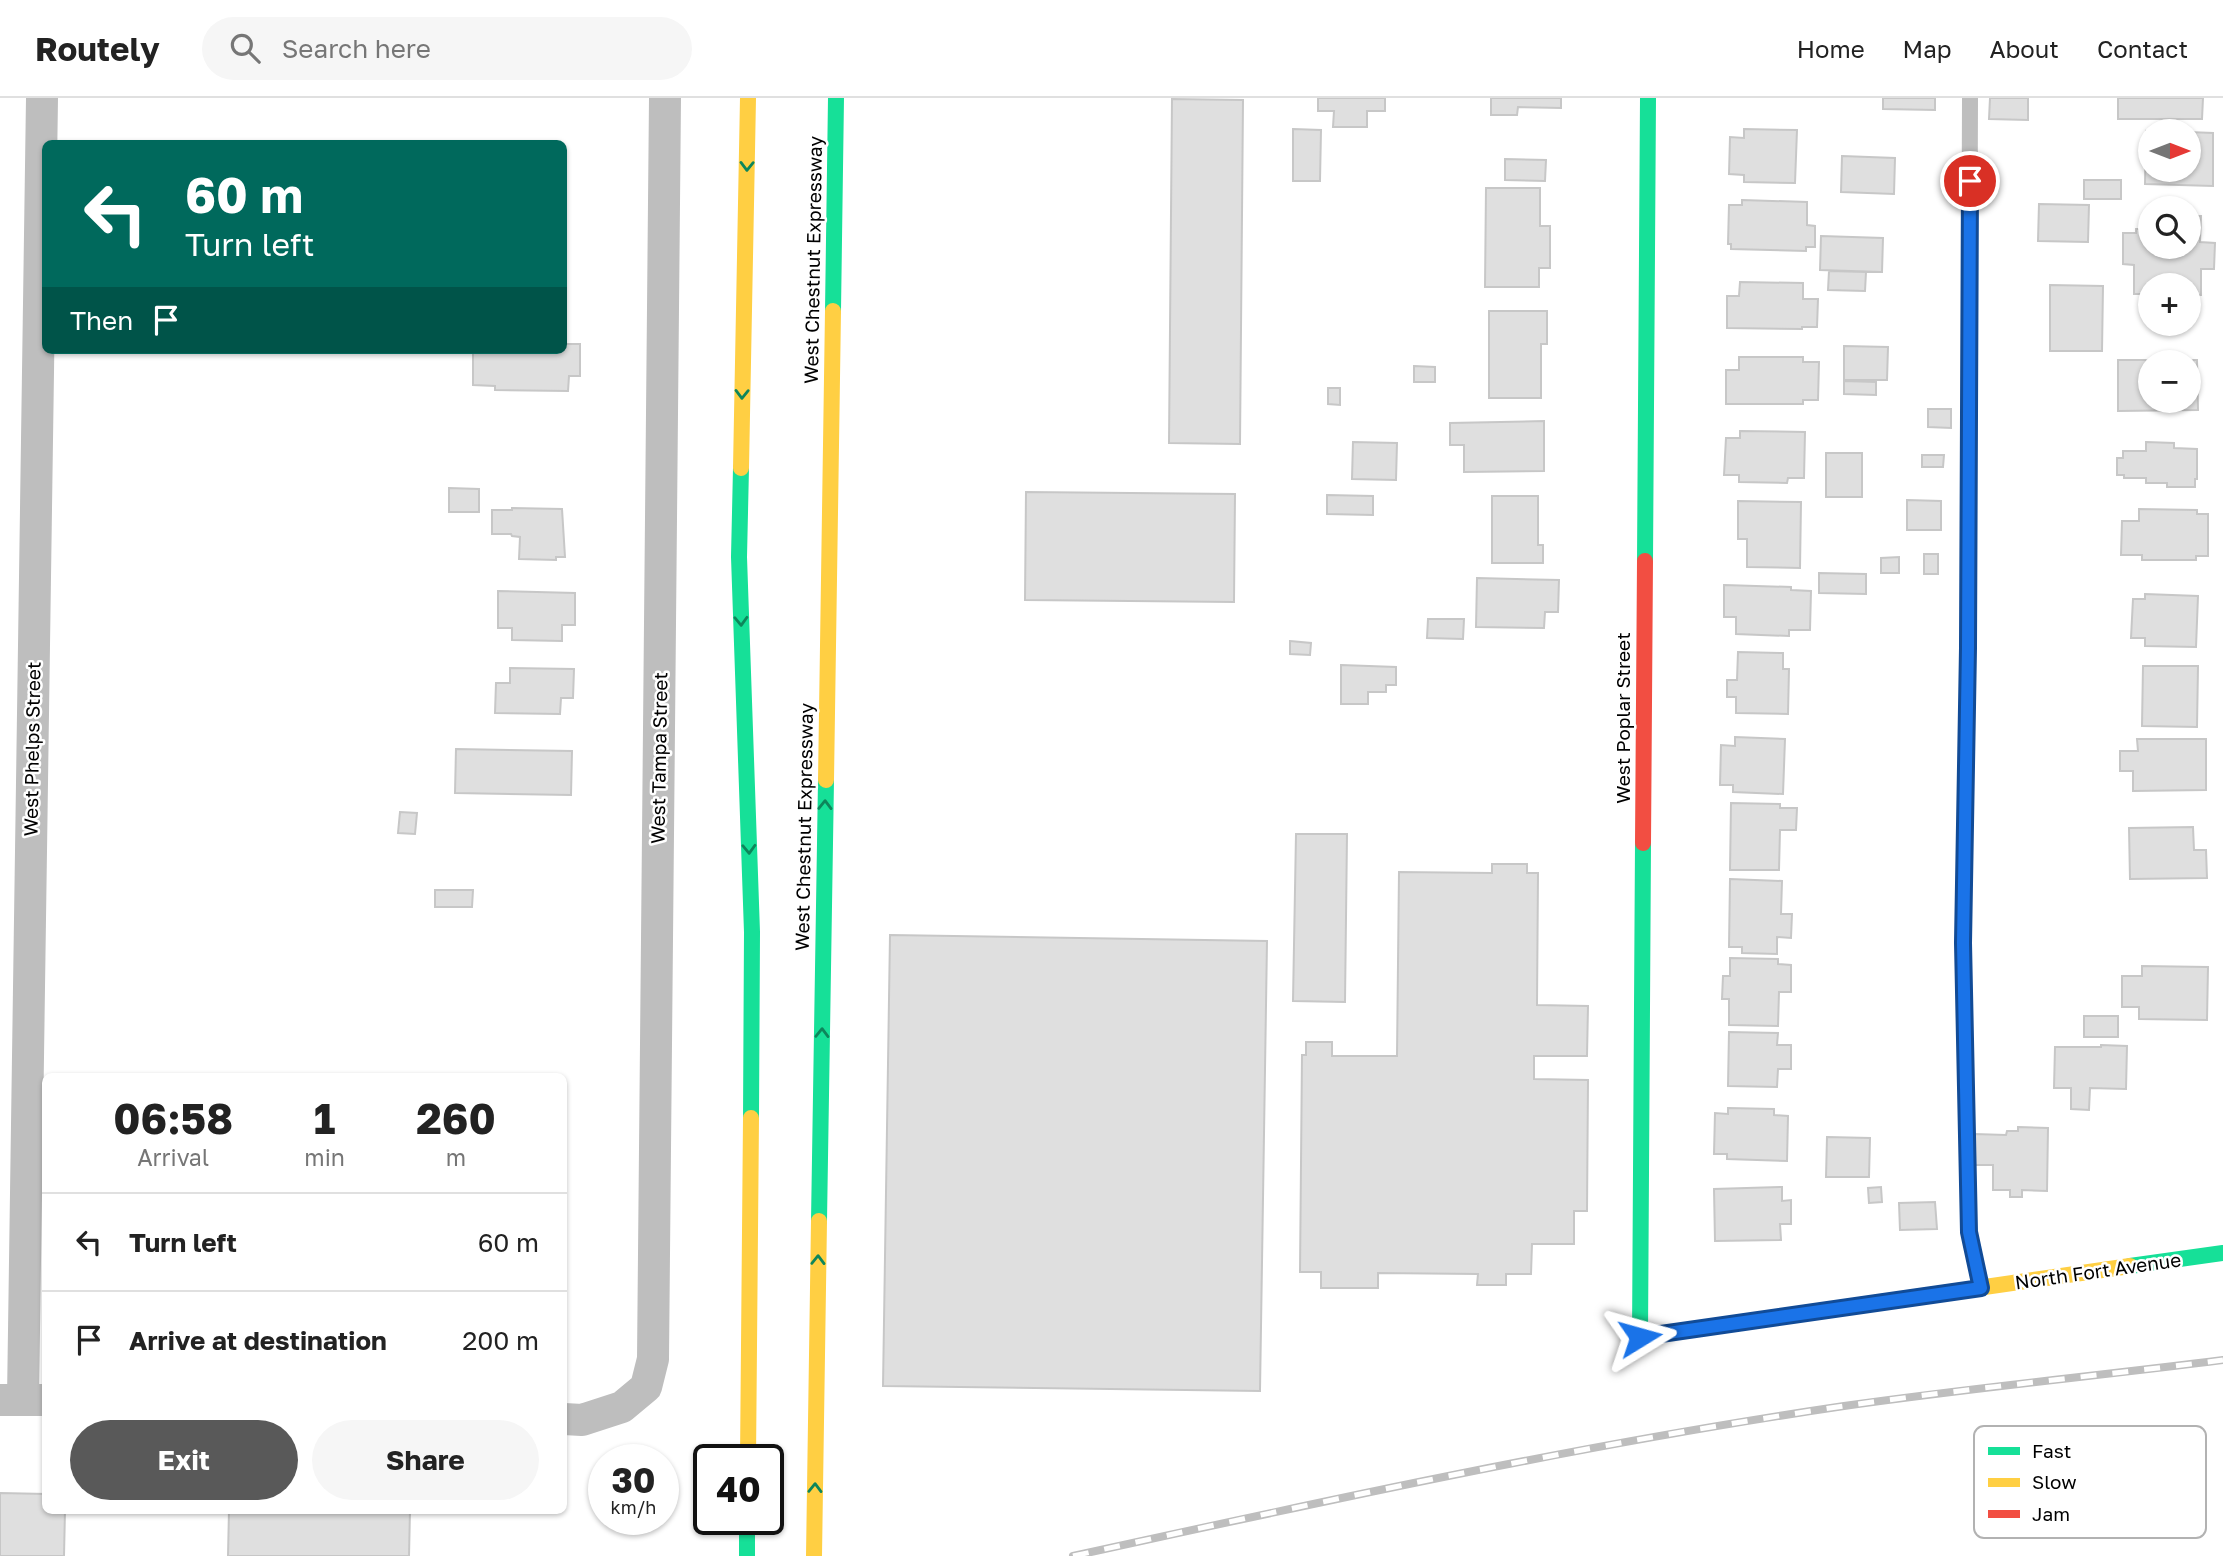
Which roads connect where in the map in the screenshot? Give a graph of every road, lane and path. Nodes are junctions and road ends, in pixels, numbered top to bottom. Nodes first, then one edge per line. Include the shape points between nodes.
1 (42, 98) edge
2 (665, 98) edge
3 (748, 98) edge
4 (836, 98) edge
5 (1648, 98) edge
6 (1970, 98) edge
7 (2223, 1253) edge
8 (1981, 1288) junction
9 (1640, 1337) joint
10 (23, 1400) edge
11 (567, 1419) edge
12 (748, 1444) edge
13 (747, 1535) edge
14 (747, 1556) edge
15 (814, 1556) edge

1 - 10 street, West Phelps Street
2 - 11 street, West Tampa Street via 653,1360 646,1387 622,1407 582,1420
3 -> 12 main road via 739,557 752,932
15 -> 4 main road, West Chestnut Expressway
5 - 9 main road, West Poplar Street
6 - 8 lane via 1963,943 1969,1232
7 - 8 main road, North Fort Avenue
8 - 9 main road, North Fort Avenue
13 - 14 main road

